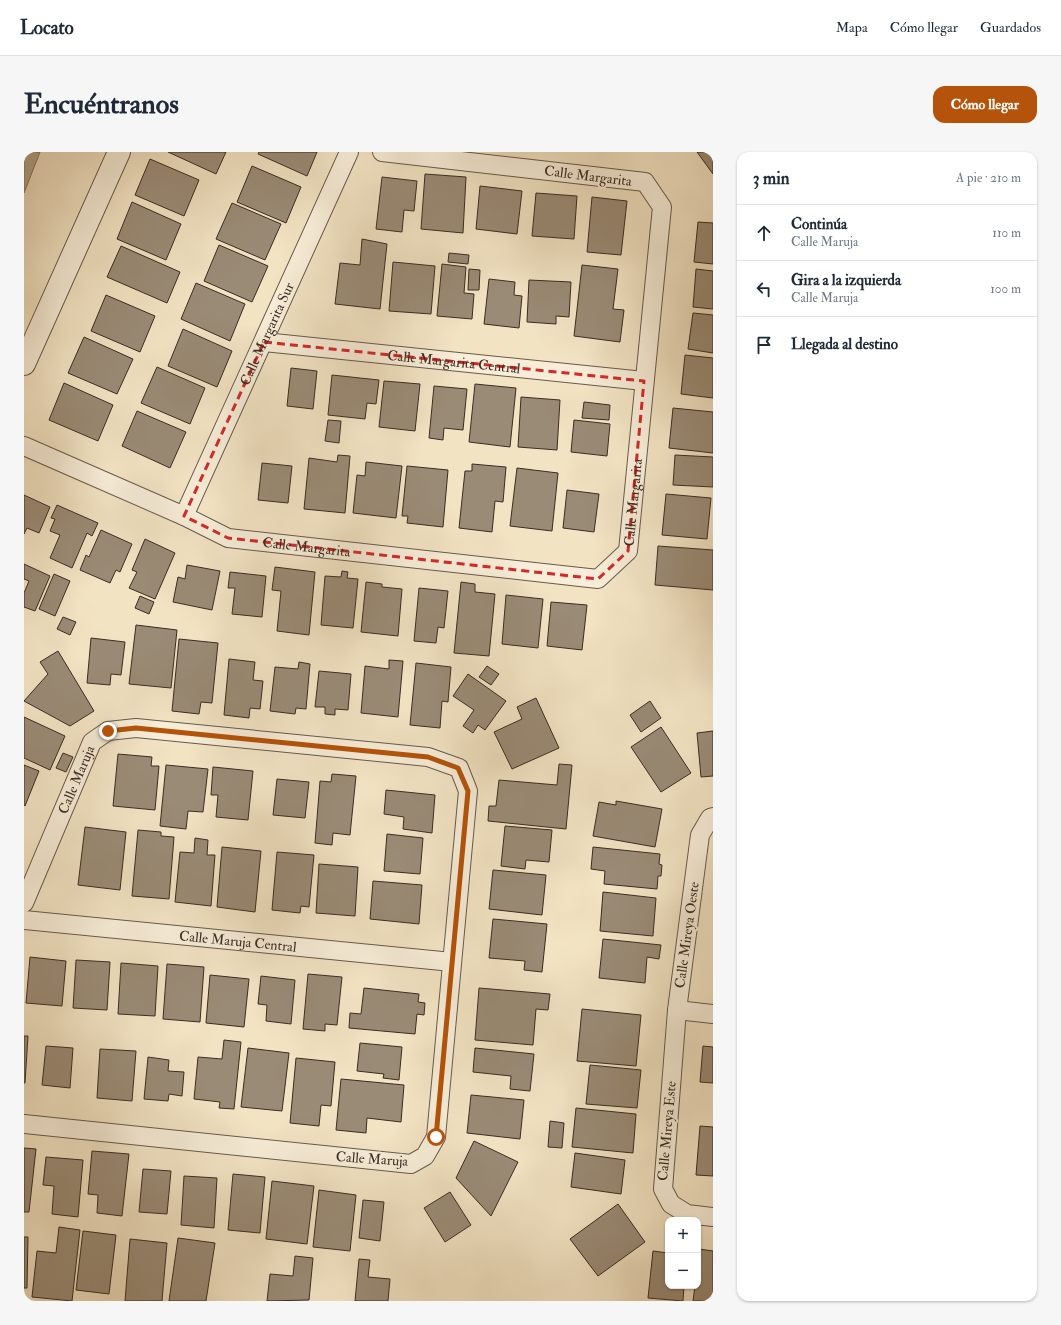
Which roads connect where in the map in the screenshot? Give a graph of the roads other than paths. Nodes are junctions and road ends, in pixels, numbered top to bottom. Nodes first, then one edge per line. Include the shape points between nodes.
1 (119, 152) edge
2 (349, 152) edge
3 (382, 152) edge
4 (264, 342) junction
5 (24, 364) edge
6 (644, 381) junction
7 (24, 446) edge
8 (184, 516) junction
9 (713, 817) edge
10 (24, 903) edge
11 (24, 920) edge
12 (452, 962) junction
13 (677, 1010) junction
14 (713, 1014) edge
15 (24, 1124) edge
16 (713, 1217) edge

1 - 5 street
2 - 4 street, Calle Margarita Sur
3 - 6 street, Calle Margarita via 646,182 662,207
4 - 6 street, Calle Margarita Central
4 - 8 street, Calle Margarita Sur
6 - 8 street, Calle Margarita via 628,551 598,579 228,538
7 - 8 street, Calle Margarita
9 - 13 street, Calle Mireya Oeste via 700,835
10 - 12 street, Calle Maruja via 92,742 108,731 136,728 428,757 458,768 468,791
11 - 12 street, Calle Maruja Central
12 - 15 street, Calle Maruja via 436,1137 425,1156 411,1164
13 - 14 street
13 - 16 street, Calle Mireya Este via 663,1189 671,1204 686,1214

